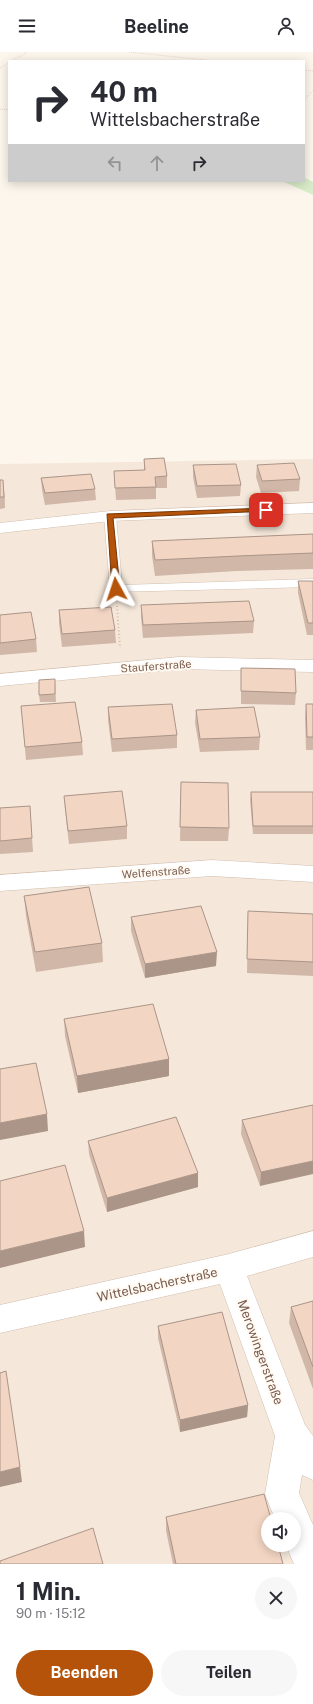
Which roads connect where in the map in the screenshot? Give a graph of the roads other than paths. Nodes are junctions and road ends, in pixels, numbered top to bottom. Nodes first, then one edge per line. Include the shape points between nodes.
1 (313, 508) edge
2 (110, 516) junction
3 (0, 528) edge
4 (313, 583) edge
5 (313, 666) edge
6 (0, 680) edge
7 (313, 874) edge
8 (0, 883) edge
9 (313, 1244) edge
10 (229, 1268) junction
11 (0, 1318) edge
12 (292, 1436) junction
13 (313, 1463) edge
14 (290, 1512) edge
15 (301, 1539) edge
16 (312, 1564) edge

1 - 2 street
2 - 3 street
2 - 4 lane via 116,589
5 - 6 street, Stauferstraße via 179,663
7 - 8 street, Welfenstraße via 212,868
9 - 10 street, Wittelsbacherstraße
10 - 11 street, Wittelsbacherstraße
10 - 12 street, Merowingerstraße
12 - 13 street, Merowingerstraße
12 - 14 street via 282,1494
15 - 16 street

